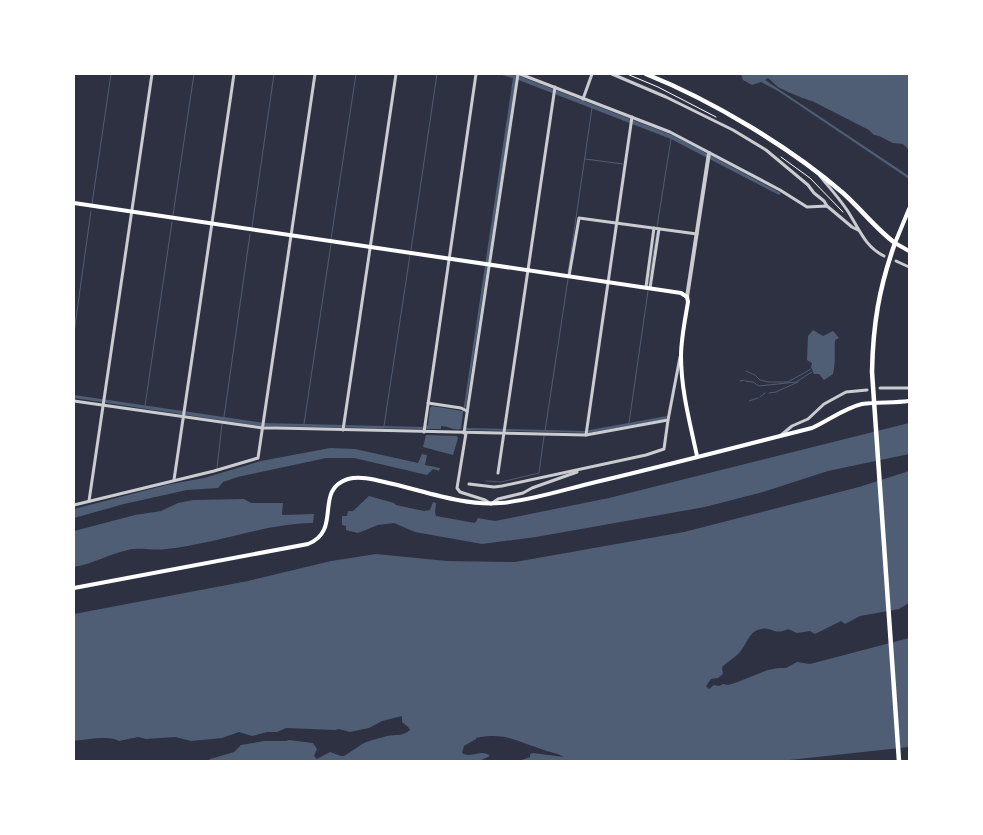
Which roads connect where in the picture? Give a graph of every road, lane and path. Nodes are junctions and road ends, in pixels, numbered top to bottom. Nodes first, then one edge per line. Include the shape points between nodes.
1 (152, 74) edge
2 (234, 74) edge
3 (315, 74) edge
4 (396, 74) edge
5 (476, 74) edge
6 (519, 74) edge
7 (592, 74) edge
8 (612, 74) edge
9 (646, 74) edge
10 (555, 90) junction
11 (583, 98) junction
12 (632, 118) junction
13 (709, 155) junction
14 (818, 173) junction
15 (74, 203) edge
16 (827, 206) junction
17 (909, 209) edge
18 (132, 211) junction
19 (212, 223) junction
20 (617, 223) junction
21 (657, 228) junction
22 (858, 230) junction
23 (697, 234) junction
24 (291, 235) junction
25 (895, 243) junction
26 (370, 247) junction
27 (909, 251) edge
28 (884, 256) dead end
29 (449, 258) junction
30 (896, 261) dead end
31 (490, 264) junction
32 (909, 267) edge
33 (528, 270) junction
34 (570, 276) junction
35 (608, 281) junction
36 (648, 287) junction
37 (687, 297) junction
38 (681, 354) junction
39 (880, 388) dead end
40 (909, 388) edge
41 (867, 390) dead end
42 (74, 401) edge
43 (909, 401) edge
44 (104, 402) junction
45 (428, 403) junction
46 (873, 403) junction
47 (465, 410) junction
48 (184, 414) junction
49 (668, 420) junction
50 (263, 425) junction
51 (343, 428) junction
52 (424, 429) junction
53 (504, 432) junction
54 (465, 433) junction
55 (586, 433) junction
56 (779, 436) junction
57 (697, 456) junction
58 (586, 469) junction
59 (498, 472) dead end
60 (174, 480) junction
61 (469, 484) dead end
62 (89, 501) junction
63 (491, 504) junction
64 (74, 505) edge
65 (74, 588) edge
66 (899, 761) edge

1 - 18 street
2 - 19 street
3 - 24 street
4 - 26 street
5 - 29 street
6 - 10 street
6 - 31 street
7 - 11 street
8 - 16 street via 733,130 808,185
9 - 14 main road via 715,107
10 - 11 street
10 - 33 street
11 - 12 street
12 - 13 street via 670,132
12 - 20 street
13 - 16 street via 807,206
13 - 23 street
14 - 22 street via 848,211
14 - 25 main road
15 - 18 main road
16 - 22 street
17 - 25 main road
18 - 19 main road
18 - 44 street
19 - 24 main road
19 - 48 street
20 - 21 street
20 - 34 street via 579,218
20 - 35 street
21 - 23 street
21 - 36 street
22 - 28 street via 866,242
23 - 37 street
24 - 26 main road
24 - 50 street
25 - 27 main road
25 - 46 main road via 880,291 873,335
26 - 29 main road
26 - 51 street
29 - 31 main road
29 - 45 street
30 - 32 street
31 - 33 main road
31 - 47 street
33 - 34 main road
33 - 53 street
34 - 35 main road
35 - 36 main road
35 - 55 street
36 - 37 main road via 680,292
37 - 38 main road
38 - 49 street
38 - 57 main road via 684,396
39 - 40 street
41 - 56 street via 846,392
42 - 44 street
43 - 46 main road
44 - 48 street
44 - 62 street
45 - 47 street
45 - 52 street
46 - 56 main road via 849,408 812,428
46 - 66 main road
47 - 54 street
48 - 50 street
48 - 60 street
49 - 55 street
49 - 58 street via 664,449
50 - 51 street
50 - 60 street via 258,458
51 - 52 street
52 - 54 street
53 - 54 street
53 - 55 street
53 - 59 street
54 - 63 street via 457,488
56 - 57 main road
57 - 63 main road via 513,502
58 - 61 street via 502,486
58 - 63 street
60 - 62 street
62 - 64 street
63 - 65 main road via 350,478 334,488 328,500 325,531 316,541

